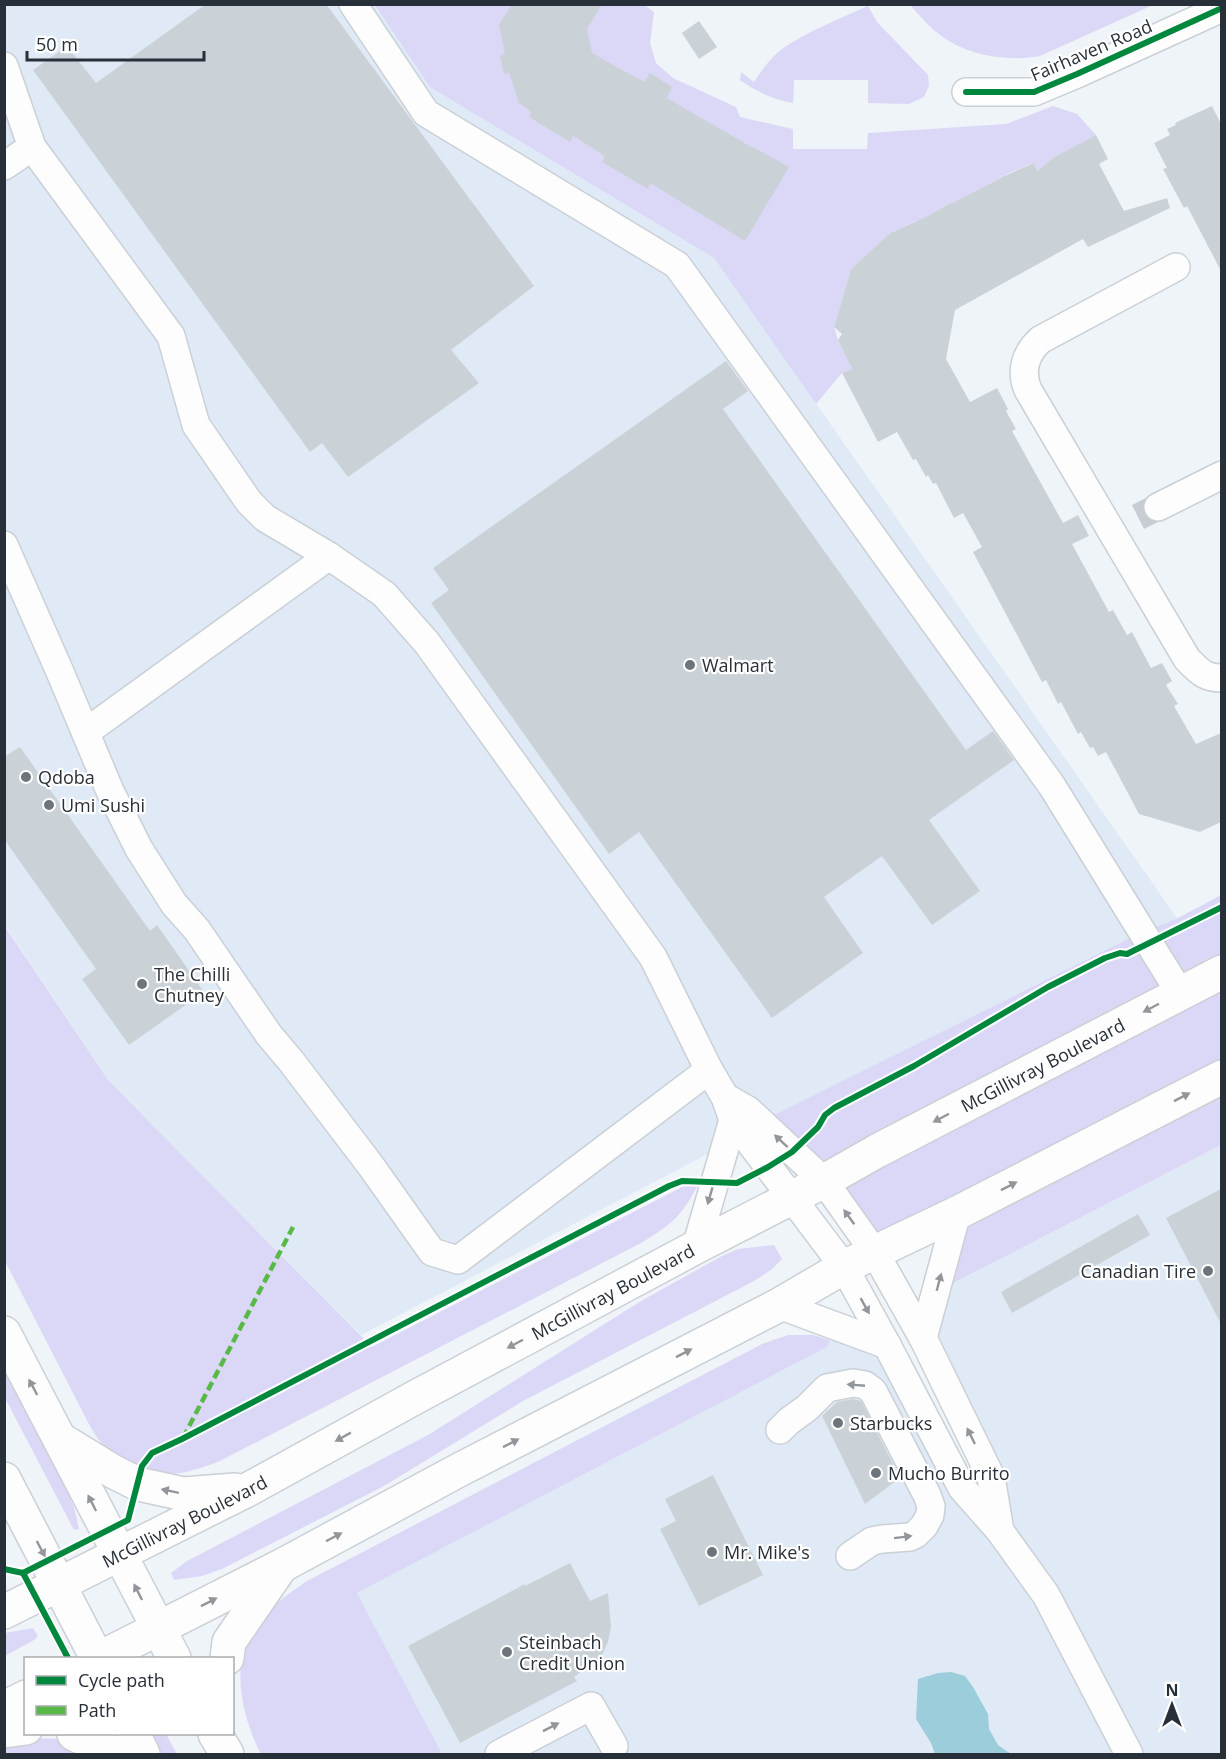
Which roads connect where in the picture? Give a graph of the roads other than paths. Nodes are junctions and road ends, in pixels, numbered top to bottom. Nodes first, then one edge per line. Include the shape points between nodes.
1 (353, 4) edge
2 (1221, 8) edge
3 (4, 66) edge
4 (966, 93) dead end
5 (32, 147) junction
6 (4, 166) edge
7 (1176, 267) dead end
8 (1221, 475) edge
9 (1158, 507) tunnel mouth
10 (4, 545) edge
11 (329, 556) junction
12 (1221, 678) edge
13 (86, 732) junction
14 (1221, 972) edge
15 (1180, 993) junction
16 (709, 1070) junction
17 (1221, 1077) edge
18 (729, 1109) junction
19 (824, 1181) junction
20 (792, 1198) junction
21 (957, 1213) junction
22 (696, 1247) junction
23 (875, 1253) junction
24 (844, 1267) junction
25 (779, 1305) junction
26 (4, 1333) edge
27 (923, 1338) junction
28 (887, 1345) junction
29 (780, 1430) dead end
30 (60, 1439) junction
31 (4, 1479) edge
32 (249, 1489) junction
33 (1000, 1531) junction
34 (119, 1554) junction
35 (849, 1556) dead end
36 (283, 1565) junction
37 (60, 1584) junction
38 (4, 1612) edge
39 (157, 1629) junction
40 (97, 1657) edge
41 (102, 1657) edge
42 (173, 1657) edge
43 (227, 1657) edge
44 (24, 1698) edge
45 (4, 1708) edge
46 (24, 1728) edge
47 (4, 1731) edge
48 (76, 1735) edge
49 (133, 1735) edge
50 (614, 1746) dead end
51 (116, 1755) edge
52 (143, 1755) edge
53 (499, 1755) edge
54 (1130, 1755) edge

1 - 15 street via 426,113 676,265 1052,786
2 - 4 street, Fairhaven Road via 1034,93
3 - 5 street
5 - 6 street
5 - 11 street via 171,336 196,425 249,502 265,518
7 - 12 street via 1040,340 1031,348 1023,378 1187,659 1199,672
8 - 9 street
10 - 13 street
11 - 13 street
11 - 16 street via 384,594 426,643 653,957
13 - 16 street via 139,849 174,904 432,1252 458,1260
14 - 15 main road, McGillivray Boulevard
15 -> 19 main road, McGillivray Boulevard
16 - 18 street
21 -> 17 main road
19 -> 18 street via 748,1110
18 - 20 street
18 -> 22 street
19 - 20 main road, McGillivray Boulevard
23 -> 19 street
20 - 22 main road, McGillivray Boulevard
20 - 24 street
21 - 23 main road
27 -> 21 street
22 -> 32 main road, McGillivray Boulevard
23 - 24 main road
23 - 27 street
24 - 25 main road
24 -> 28 street
25 - 28 street
36 -> 25 main road
30 -> 26 main road
33 -> 27 street via 991,1477
28 - 33 street via 962,1488
35 -> 29 street via 872,1541 910,1537 930,1515 927,1495 873,1391 853,1383 827,1388
32 -> 30 main road via 184,1494 138,1484
34 -> 30 main road
31 -> 37 main road
32 - 34 main road, McGillivray Boulevard
33 - 54 street via 1046,1594
34 - 37 main road, McGillivray Boulevard
39 -> 34 main road
39 -> 36 main road
36 - 43 main road via 229,1642
37 - 38 main road, McGillivray Boulevard
37 - 40 main road
39 - 41 main road
39 - 42 main road
44 - 45 main road
46 - 47 main road
48 - 51 main road
49 - 52 main road
53 -> 50 street via 591,1706

